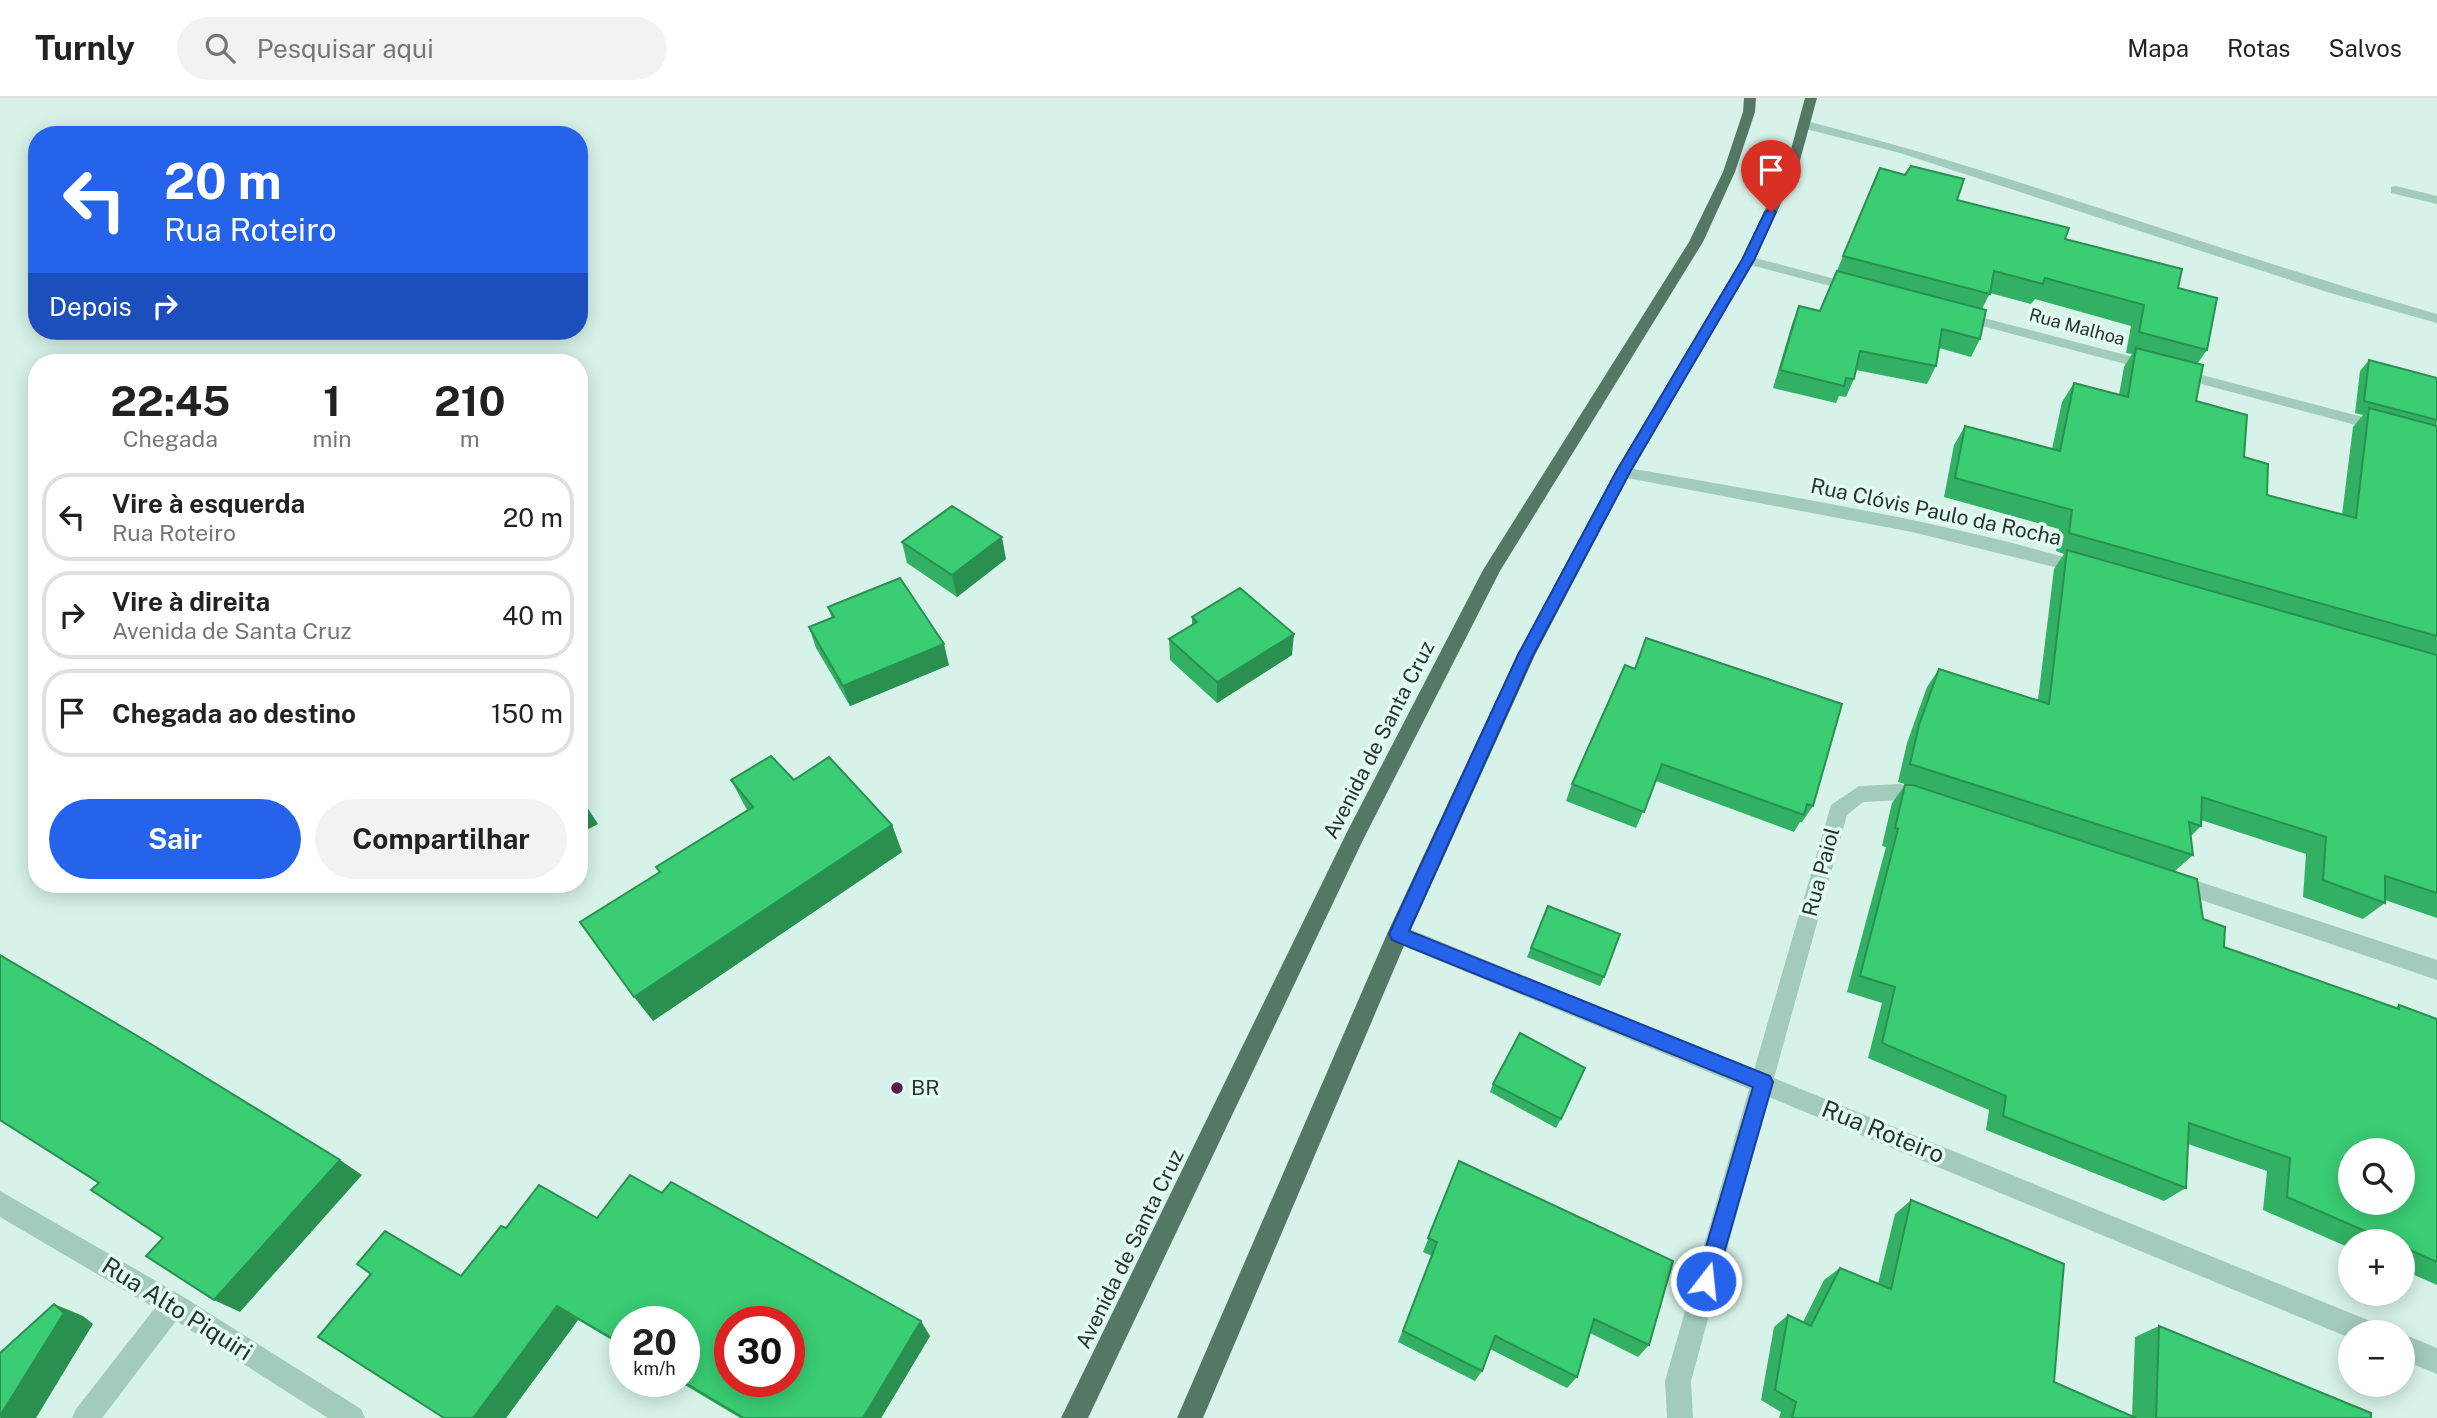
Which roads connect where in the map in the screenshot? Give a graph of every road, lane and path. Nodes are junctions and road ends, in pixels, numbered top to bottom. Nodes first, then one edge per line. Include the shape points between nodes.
1 (1750, 98) edge
2 (1811, 98) edge
3 (1806, 125) junction
4 (2396, 190) dead end
5 (2437, 200) edge
6 (1748, 260) junction
7 (1873, 293) edge
8 (1940, 311) edge
9 (2437, 319) edge
10 (2397, 431) edge
11 (1623, 472) junction
12 (2104, 574) edge
13 (1940, 805) edge
14 (2149, 875) edge
15 (1398, 934) junction
16 (2437, 970) edge
17 (1763, 1082) junction
18 (0, 1203) edge
19 (173, 1305) junction
20 (2338, 1320) edge
21 (2415, 1352) edge
22 (2437, 1361) edge
23 (85, 1418) edge
24 (352, 1418) edge
25 (1074, 1418) edge
26 (1190, 1418) edge
27 (1680, 1418) edge

1 - 25 main road, Avenida de Santa Cruz via 1729,172 1696,242 1492,570 1354,838
2 - 3 main road
3 - 6 main road
3 - 9 street via 1904,150
4 - 5 street
6 - 7 street
6 - 11 main road
8 - 10 street, Rua Malhoa
11 - 12 street, Rua Clóvis Paulo da Rocha via 2010,547
11 - 15 main road via 1526,655
13 - 17 street, Rua Paiol via 1901,792 1873,793 1859,794 1838,811
14 - 16 street
15 - 17 street, Rua Roteiro
15 - 26 main road
17 - 20 street, Rua Roteiro
17 - 27 street, Rua Paiol via 1678,1381
18 - 19 street, Rua Alto Piquiri
19 - 23 street
19 - 24 street, Rua Alto Piquiri
21 - 22 street

